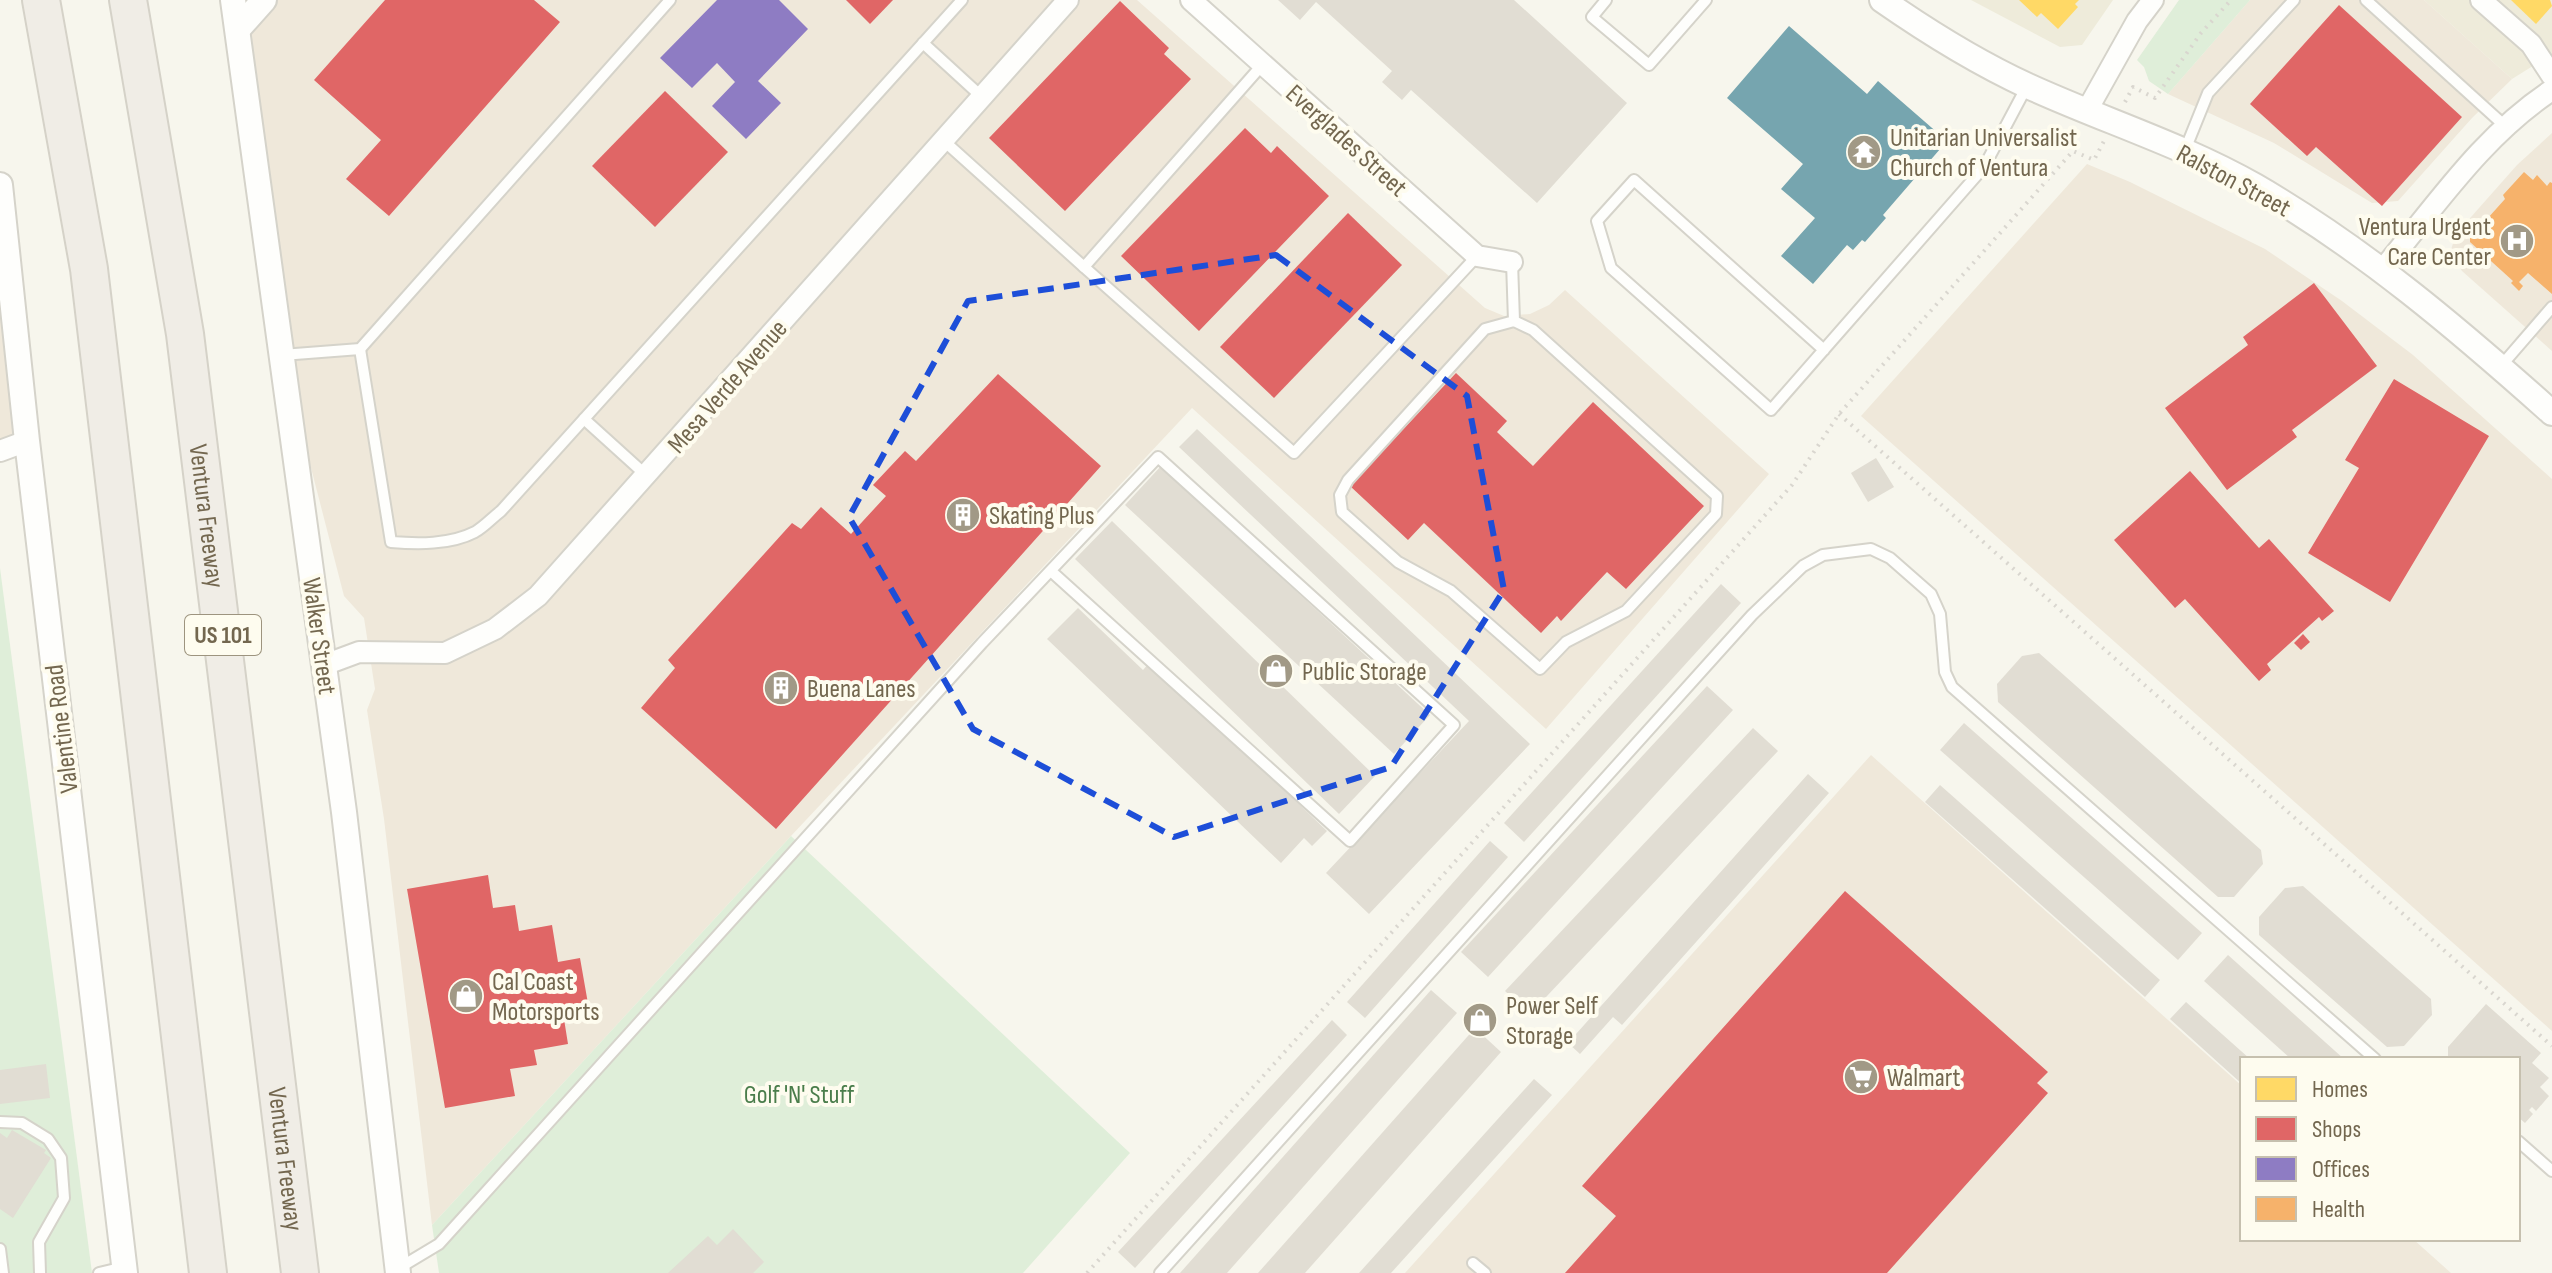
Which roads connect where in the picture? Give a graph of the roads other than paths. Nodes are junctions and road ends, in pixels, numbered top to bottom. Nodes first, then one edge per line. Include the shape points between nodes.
1 (41, 0) edge
2 (128, 0) edge
3 (233, 0) edge
4 (264, 0) edge
5 (670, 0) edge
6 (962, 0) edge
7 (1068, 0) edge
8 (1191, 0) edge
9 (1606, 0) edge
10 (1706, 0) edge
11 (1882, 0) edge
12 (2153, 0) edge
13 (2294, 0) edge
14 (2366, 0) edge
15 (2481, 0) edge
16 (238, 29) junction
17 (923, 43) junction
18 (1263, 64) junction
19 (2552, 76) edge
20 (2027, 86) junction
21 (2552, 90) edge
22 (982, 97) junction
23 (2086, 112) junction
24 (2505, 126) junction
25 (944, 141) junction
26 (2184, 152) junction
27 (0, 185) edge
28 (1477, 256) junction
29 (1512, 262) joint
30 (1084, 267) junction
31 (2383, 269) junction
32 (2552, 307) edge
33 (1514, 321) junction
34 (360, 349) junction
35 (1824, 350) junction
36 (282, 355) junction
37 (2500, 366) junction
38 (2552, 413) edge
39 (584, 419) junction
40 (27, 441) junction
41 (0, 451) edge
42 (647, 476) junction
43 (1052, 572) junction
44 (324, 665) junction
45 (2373, 1057) edge
46 (0, 1122) edge
47 (2520, 1143) edge
48 (2552, 1171) edge
49 (0, 1249) edge
50 (1473, 1263) dead end
51 (124, 1270) edge
52 (398, 1271) edge
53 (3, 1273) edge
54 (40, 1273) edge
55 (99, 1273) edge
56 (208, 1273) edge
57 (300, 1273) edge
58 (1160, 1273) edge
59 (1485, 1273) edge

1 - 56 highway via 89,269
2 - 57 highway, Ventura Freeway / US 101 via 185,334
3 - 16 street, Walker Street
4 - 16 street
5 - 34 lane
6 - 17 lane
7 - 22 street, Mesa Verde Avenue
8 - 18 street, Everglades Street
9 - 10 lane via 1592,17 1649,65
11 - 20 street, Ralston Street
12 - 23 street
13 - 26 lane via 2208,93
14 - 24 lane
15 - 19 street via 2531,44
16 - 36 street, Walker Street
17 - 22 lane
17 - 39 lane
18 - 28 street, Everglades Street
18 - 30 lane
20 - 23 street, Ralston Street
20 - 35 lane via 1984,167
21 - 24 street
22 - 25 street, Mesa Verde Avenue
23 - 26 street, Ralston Street
24 - 31 street
25 - 30 lane
25 - 42 street, Mesa Verde Avenue
26 - 31 street, Ralston Street via 2253,185
27 - 40 street, Valentine Road
28 - 29 street
28 - 30 lane via 1294,453
29 - 33 lane
31 - 37 street, Ralston Street
32 - 37 lane
33 - 33 lane via 1485,329 1340,495 1342,512 1398,562 1451,591 1540,669 1566,642 1626,611 1716,514 1717,496 1533,330
34 - 36 lane
34 - 39 lane via 391,542 443,541 474,532 501,511
35 - 35 lane via 1771,410 1611,268 1597,221 1634,180
36 - 44 street, Walker Street
37 - 38 street, Ralston Street
39 - 42 lane
40 - 41 street
40 - 51 street, Valentine Road
42 - 44 street, Mesa Verde Avenue via 559,576 495,629 445,653 359,652
43 - 43 lane via 1158,457 1454,725 1350,841
43 - 52 lane via 439,1244
44 - 52 street, Walker Street
45 - 58 lane via 1952,687 1945,672 1940,614 1931,594 1890,558 1871,549 1823,555 1803,566 1752,615
46 - 54 lane via 22,1123 48,1139 61,1158 64,1198 39,1242
47 - 48 lane
49 - 53 lane
50 - 59 lane
51 - 55 lane

